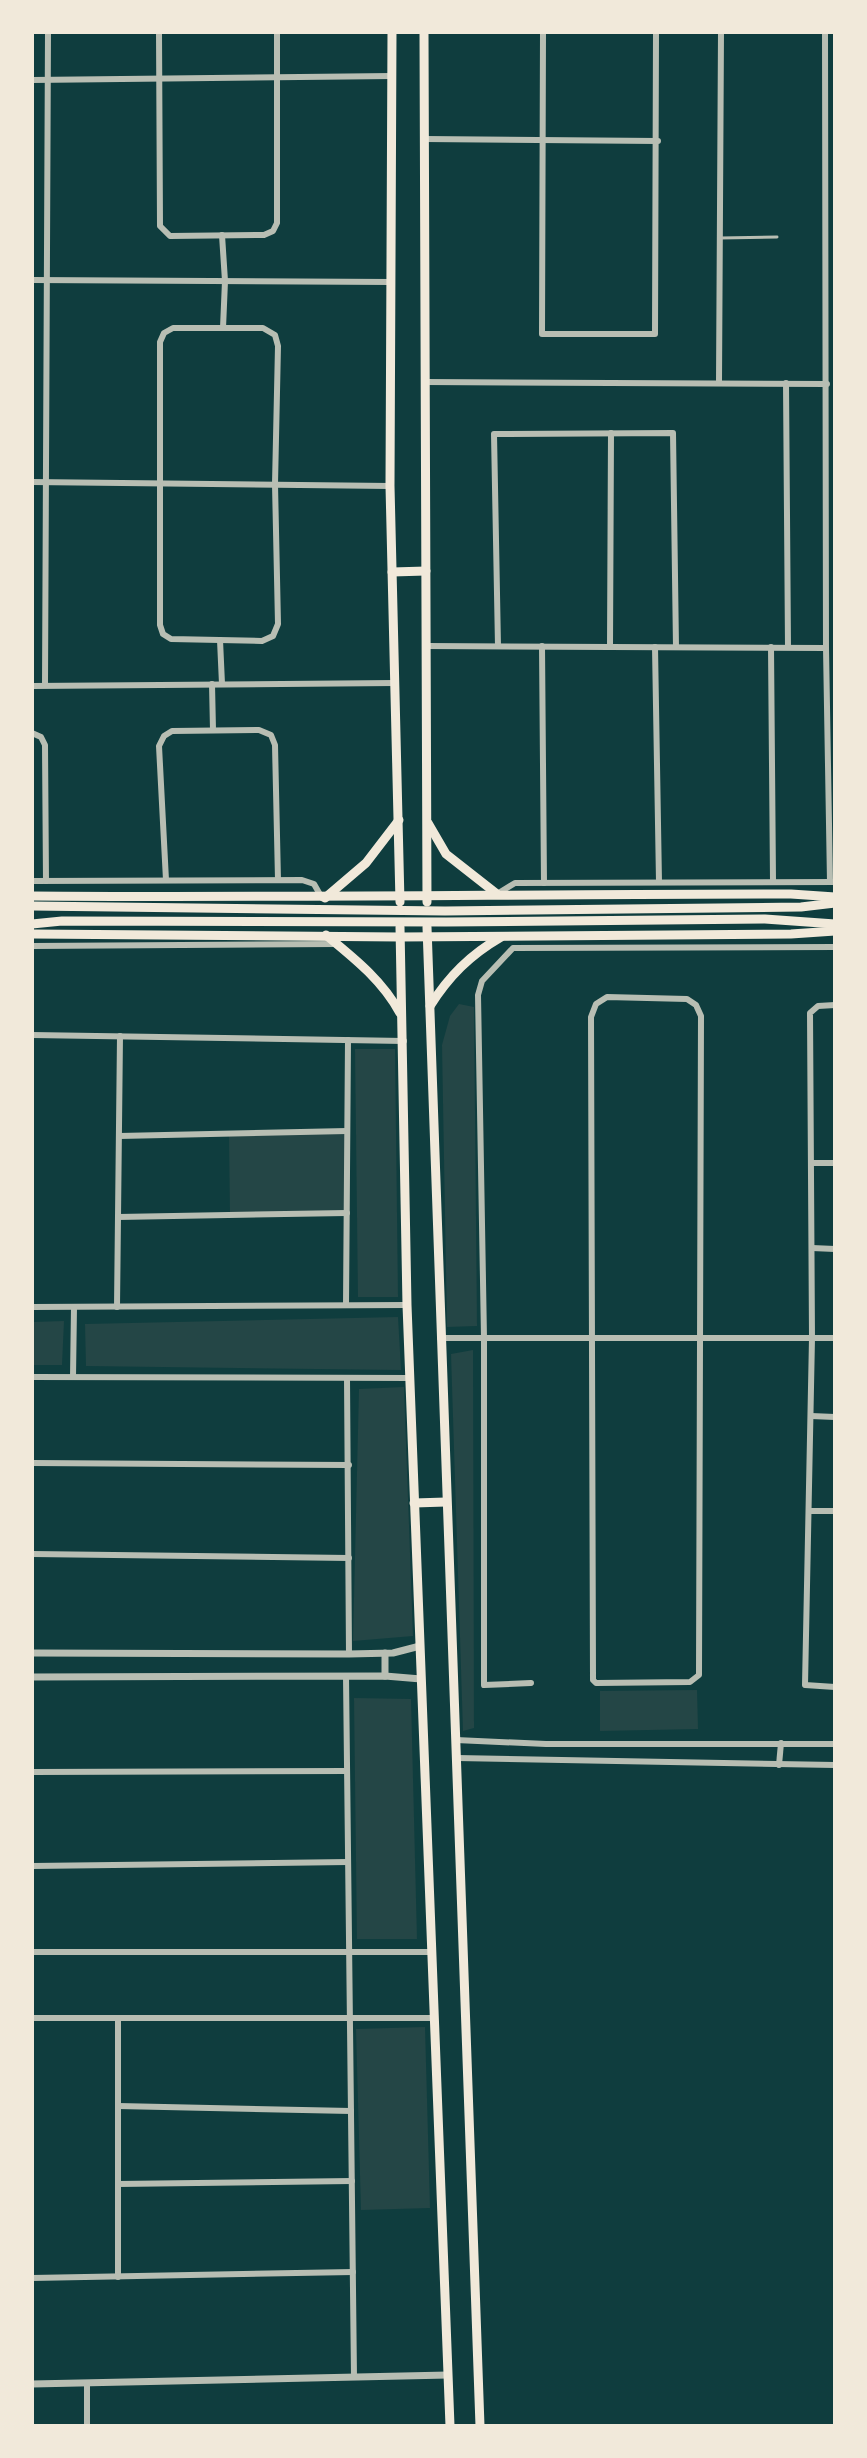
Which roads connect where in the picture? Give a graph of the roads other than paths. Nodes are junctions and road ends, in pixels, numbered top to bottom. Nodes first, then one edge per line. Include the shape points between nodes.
1 (48, 32) edge
2 (159, 32) edge
3 (277, 32) edge
4 (392, 32) edge
5 (424, 32) edge
6 (543, 32) edge
7 (656, 32) edge
8 (721, 32) edge
9 (825, 32) edge
10 (825, 58) junction
11 (835, 58) edge
12 (392, 76) junction
13 (277, 77) junction
14 (159, 78) junction
15 (32, 80) edge
16 (48, 80) junction
17 (425, 139) junction
18 (543, 141) junction
19 (658, 141) junction
20 (222, 235) junction
21 (777, 237) dead end
22 (720, 238) junction
23 (831, 261) edge
24 (32, 280) edge
25 (47, 280) junction
26 (225, 281) junction
27 (391, 282) junction
28 (223, 328) junction
29 (425, 382) junction
30 (719, 382) junction
31 (786, 383) junction
32 (827, 384) junction
33 (611, 433) junction
34 (826, 462) junction
35 (835, 462) edge
36 (32, 482) edge
37 (46, 482) junction
38 (159, 483) junction
39 (275, 484) junction
40 (390, 486) junction
41 (426, 571) junction
42 (392, 572) junction
43 (220, 640) junction
44 (427, 646) junction
45 (498, 646) junction
46 (542, 646) junction
47 (610, 647) junction
48 (655, 647) junction
49 (676, 647) junction
50 (771, 647) junction
51 (788, 647) junction
52 (826, 648) junction
53 (395, 683) junction
54 (212, 684) junction
55 (222, 684) junction
56 (45, 685) junction
57 (32, 686) edge
58 (831, 688) edge
59 (213, 730) junction
60 (32, 733) edge
61 (399, 820) junction
62 (427, 821) junction
63 (166, 880) junction
64 (278, 880) junction
65 (32, 881) edge
66 (46, 881) junction
67 (773, 881) junction
68 (659, 882) junction
69 (832, 882) edge
70 (544, 883) junction
71 (497, 894) junction
72 (32, 896) edge
73 (324, 898) junction
74 (400, 898) junction
75 (427, 898) junction
76 (835, 900) edge
77 (32, 906) edge
78 (32, 924) edge
79 (835, 924) edge
80 (835, 931) edge
81 (400, 932) junction
82 (428, 932) junction
83 (32, 934) edge
84 (326, 935) junction
85 (503, 936) junction
86 (337, 944) junction
87 (32, 946) edge
88 (835, 947) edge
89 (835, 1005) edge
90 (430, 1006) junction
91 (402, 1015) junction
92 (32, 1035) edge
93 (120, 1036) junction
94 (348, 1040) junction
95 (404, 1041) junction
96 (347, 1131) junction
97 (119, 1136) junction
98 (812, 1163) junction
99 (835, 1163) edge
100 (347, 1213) junction
101 (118, 1217) junction
102 (812, 1248) junction
103 (835, 1249) edge
104 (346, 1305) junction
105 (407, 1305) junction
106 (32, 1307) edge
107 (74, 1307) junction
108 (117, 1307) junction
109 (440, 1338) junction
110 (484, 1338) junction
111 (593, 1338) junction
112 (701, 1338) junction
113 (812, 1338) junction
114 (835, 1338) edge
115 (32, 1377) edge
116 (73, 1377) junction
117 (347, 1378) junction
118 (410, 1378) junction
119 (811, 1416) junction
120 (835, 1417) edge
121 (32, 1463) edge
122 (349, 1465) junction
123 (446, 1502) junction
124 (414, 1503) junction
125 (809, 1511) junction
126 (835, 1511) edge
127 (32, 1554) edge
128 (349, 1558) junction
129 (420, 1646) junction
130 (32, 1653) edge
131 (385, 1653) junction
132 (349, 1654) junction
133 (346, 1676) junction
134 (385, 1676) junction
135 (32, 1677) edge
136 (421, 1679) junction
137 (531, 1683) dead end
138 (835, 1687) edge
139 (456, 1740) junction
140 (781, 1743) junction
141 (835, 1744) edge
142 (457, 1758) junction
143 (779, 1765) junction
144 (835, 1765) edge
145 (347, 1771) junction
146 (32, 1772) edge
147 (348, 1862) junction
148 (32, 1866) edge
149 (32, 1952) edge
150 (349, 1952) junction
151 (432, 1952) junction
152 (32, 2018) edge
153 (118, 2018) junction
154 (350, 2018) junction
155 (435, 2018) junction
156 (118, 2106) junction
157 (351, 2111) junction
158 (352, 2181) junction
159 (118, 2184) junction
160 (353, 2272) junction
161 (118, 2277) junction
162 (32, 2278) edge
163 (448, 2375) junction
164 (354, 2377) junction
165 (87, 2383) junction
166 (32, 2384) edge
167 (87, 2426) edge
168 (450, 2426) edge
169 (480, 2426) edge

1 - 16 street
2 - 14 street
3 - 13 street
4 - 12 main road
5 - 17 main road
6 - 18 street
7 - 19 street
8 - 22 street
9 - 10 street
10 - 11 street
10 - 23 street
12 - 13 street
12 - 27 main road
13 - 14 street
13 - 20 street via 277,223 264,235
14 - 16 street
14 - 20 street via 160,226 170,236
15 - 16 street
16 - 25 street
17 - 18 street
17 - 29 main road
18 - 19 street
18 - 19 street via 542,334 655,334
20 - 26 street
21 - 22 lane
22 - 30 street
23 - 32 street
24 - 25 street
25 - 26 street
25 - 37 street
26 - 27 street
26 - 28 street
27 - 40 main road
28 - 38 street via 173,328 160,342
28 - 39 street via 263,328 275,335
29 - 30 street
29 - 41 main road
30 - 31 street
31 - 32 street
31 - 51 street
32 - 34 street
33 - 45 street via 494,434
33 - 47 street
33 - 49 street via 673,433
34 - 35 street
34 - 52 street
36 - 37 street
37 - 38 street
37 - 56 street
38 - 39 street
38 - 43 street via 163,634 171,639
39 - 40 street
39 - 43 street via 278,624 273,636 262,641
40 - 42 main road
41 - 42 main road
41 - 44 main road
42 - 53 main road
43 - 55 street
44 - 45 street
44 - 62 main road
45 - 46 street
46 - 47 street
46 - 70 street
47 - 48 street
48 - 49 street
48 - 68 street
49 - 50 street
50 - 51 street
50 - 67 street
51 - 52 street
52 - 58 street
53 - 55 street
53 - 61 main road
54 - 55 street
54 - 56 street
54 - 59 street
56 - 57 street
58 - 69 street
59 - 63 street via 172,731 159,746
59 - 64 street via 271,735
60 - 66 street via 45,745
61 - 73 main road via 366,863
61 - 74 main road
62 - 71 main road via 446,854
62 - 75 main road
63 - 64 street
63 - 66 street
64 - 73 street via 311,882
65 - 66 street
67 - 68 street
67 - 69 street
68 - 70 street
70 - 71 street via 515,883
71 - 75 main road
71 - 76 main road via 791,894
72 - 73 main road
73 - 74 main road
74 - 75 main road
76 - 77 main road via 766,907 487,911
78 - 79 main road via 765,919
80 - 85 main road
81 - 82 main road
81 - 84 main road
81 - 91 main road
82 - 85 main road
82 - 90 main road
83 - 84 main road
84 - 86 main road
85 - 90 main road via 460,965
86 - 87 street
86 - 91 main road via 383,987
88 - 110 street via 513,948 482,981 478,995
89 - 98 street via 818,1006 810,1013
90 - 109 main road
91 - 95 main road
92 - 93 street
93 - 94 street
93 - 97 street
94 - 95 street
94 - 96 street
95 - 105 main road
96 - 97 street
96 - 100 street
97 - 101 street
98 - 99 street
98 - 102 street
100 - 101 street
100 - 104 street
101 - 108 street
102 - 103 street
102 - 113 street
104 - 105 street
104 - 108 street
105 - 118 main road
106 - 107 street
107 - 108 street
107 - 116 street
109 - 110 street
109 - 123 main road
110 - 111 street
110 - 137 street via 484,1685
111 - 112 street
111 - 112 street via 591,1017 596,1004 607,997 687,999 701,1016
111 - 112 street via 596,1683 690,1682 699,1675
112 - 113 street
113 - 114 street
113 - 119 street
115 - 116 street
116 - 117 street
117 - 118 street
117 - 122 street
118 - 124 main road
119 - 120 street
119 - 125 street
121 - 122 street
122 - 128 street
123 - 124 main road
123 - 139 main road
124 - 129 main road
125 - 126 street
125 - 138 street via 805,1685
127 - 128 street
128 - 132 street
129 - 131 street
129 - 136 main road
130 - 132 street
131 - 132 street
131 - 134 street
133 - 134 street
133 - 135 street
133 - 145 street
134 - 136 street
136 - 151 main road
139 - 140 street
139 - 142 main road
140 - 141 street
140 - 143 street
142 - 143 street
142 - 169 main road
143 - 144 street
145 - 146 street
145 - 147 street
147 - 148 street
147 - 150 street
149 - 150 street
150 - 151 street
150 - 154 street
151 - 155 main road
152 - 153 street
153 - 154 street
153 - 156 street
154 - 155 street
154 - 157 street
155 - 163 main road
156 - 157 street
156 - 159 street
157 - 158 street
158 - 159 street
158 - 160 street
159 - 161 street
160 - 161 street
160 - 164 street
161 - 162 street
163 - 164 street
163 - 168 main road
164 - 165 street
165 - 166 street
165 - 167 street

